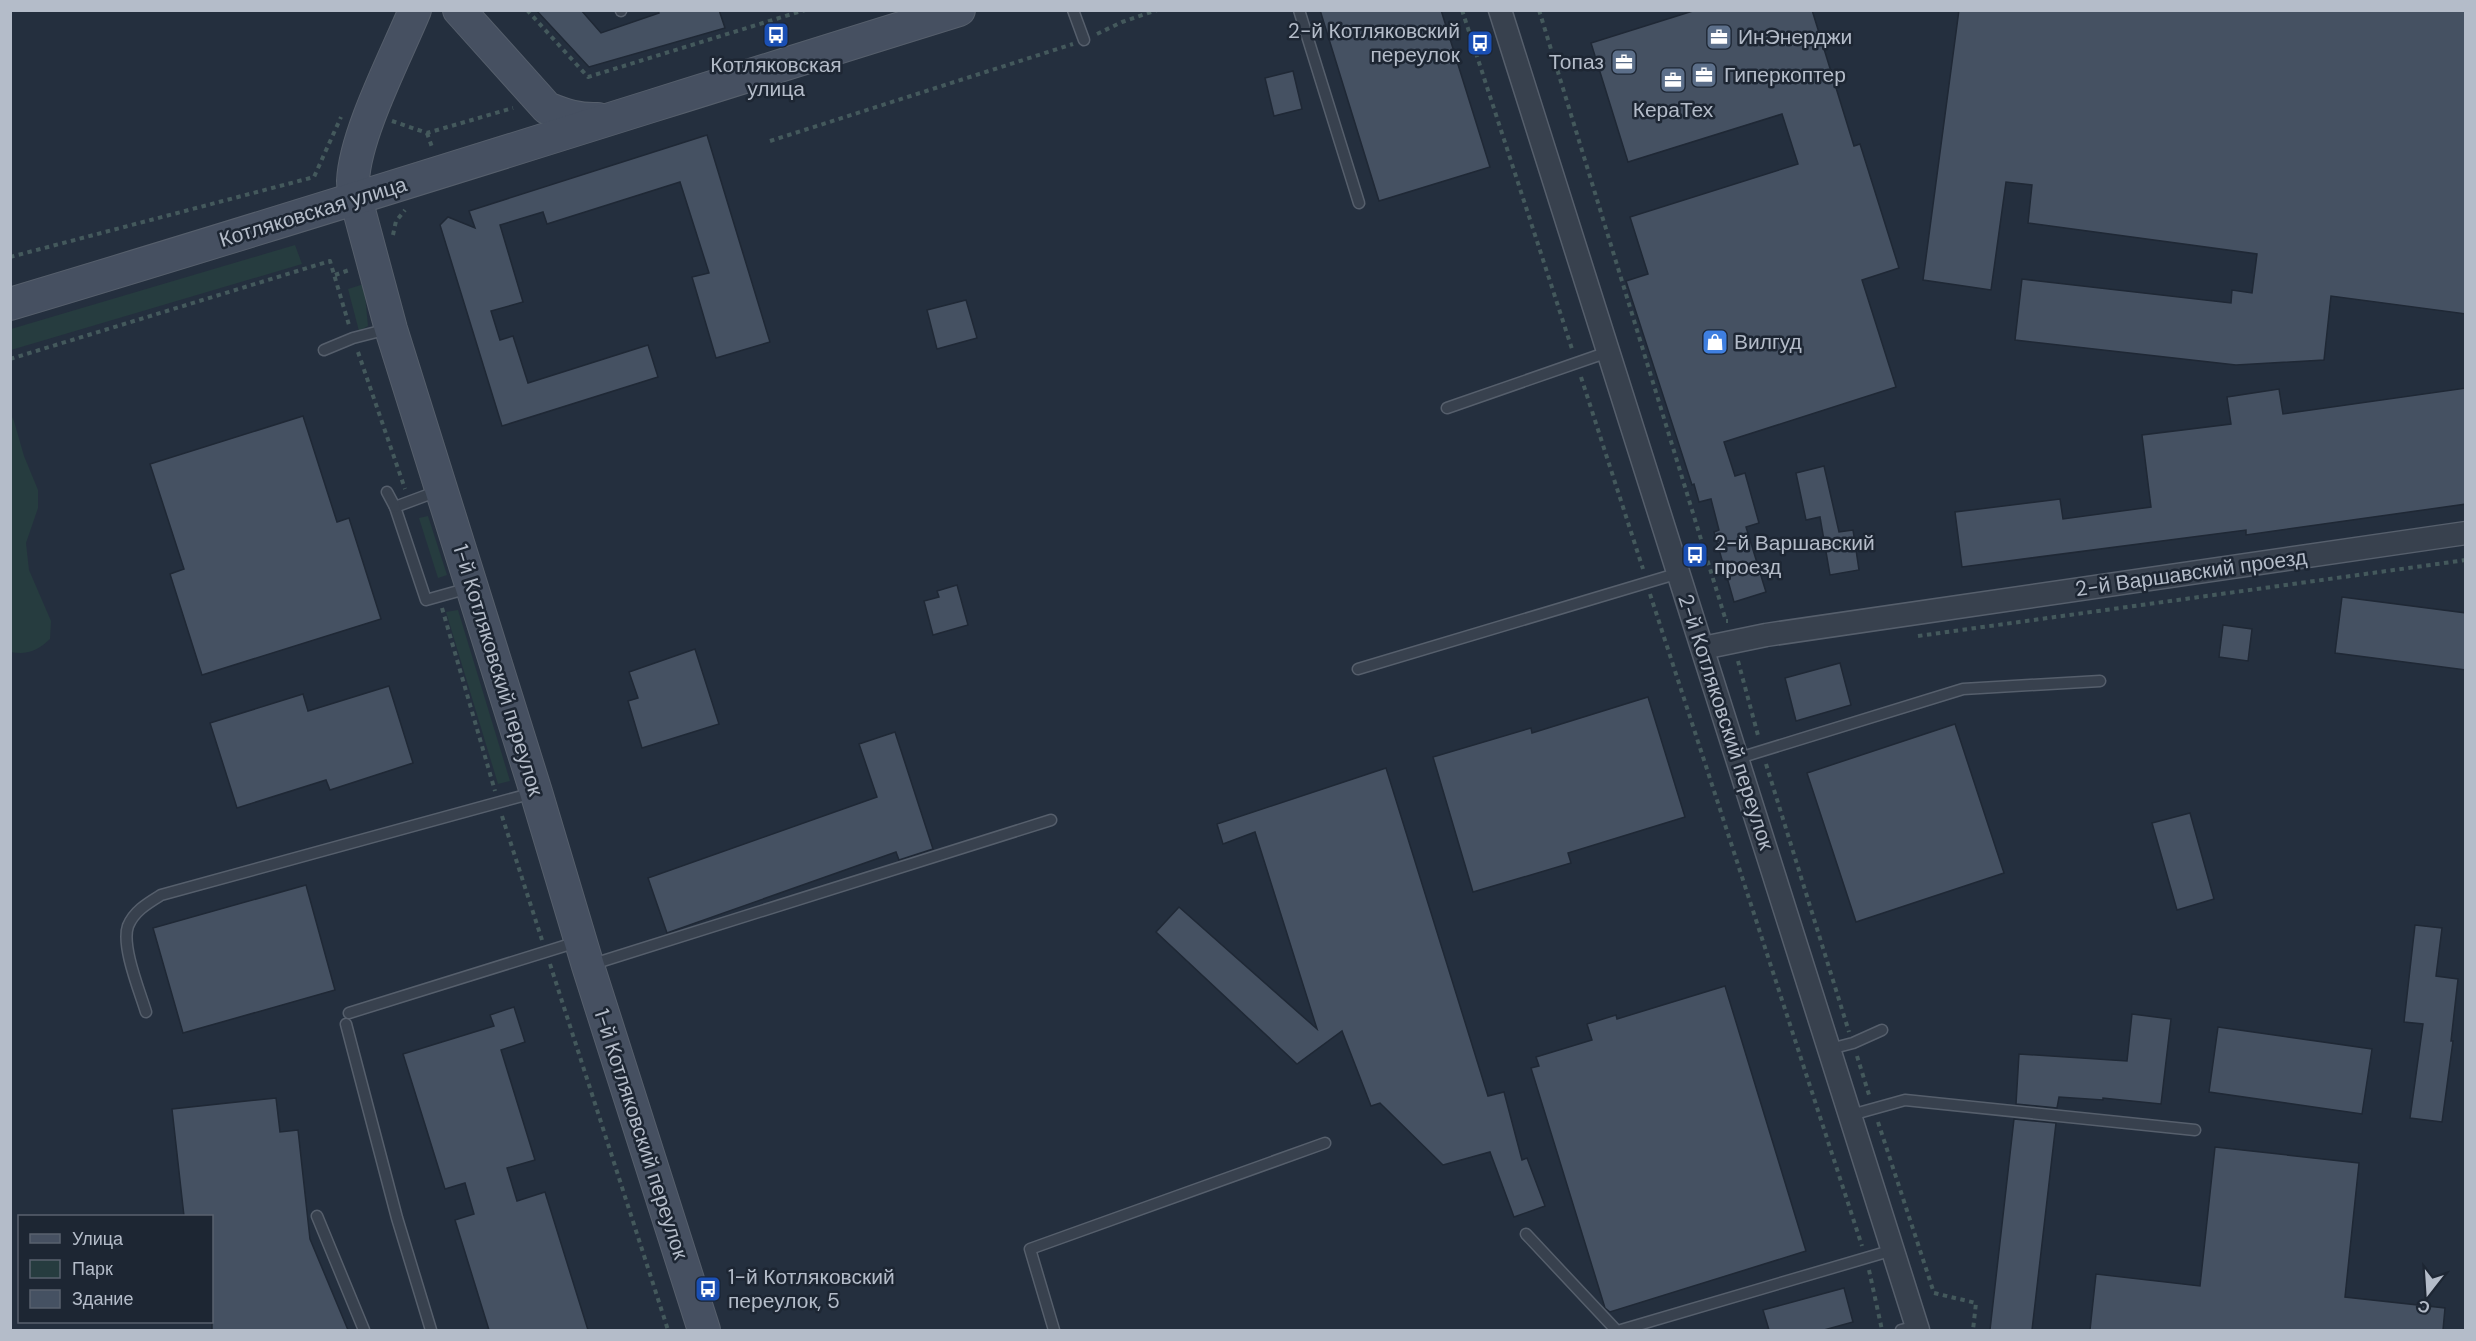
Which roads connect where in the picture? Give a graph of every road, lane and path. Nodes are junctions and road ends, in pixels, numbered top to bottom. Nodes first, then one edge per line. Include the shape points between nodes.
1 (416, 10) edge
2 (459, 10) edge
3 (527, 10) edge
4 (805, 10) edge
5 (959, 10) edge
6 (1073, 10) edge
7 (1157, 10) edge
8 (1299, 10) edge
9 (1462, 10) edge
10 (1500, 10) edge
11 (1539, 10) edge
12 (1084, 40) junction
13 (520, 106) dead end
14 (341, 116) dead end
15 (608, 119) junction
16 (405, 126) dead end
17 (770, 141) dead end
18 (356, 200) junction
19 (1359, 202) dead end
20 (406, 209) dead end
21 (393, 246) dead end
22 (10, 257) edge
23 (10, 304) edge
24 (391, 329) junction
25 (353, 338) junction
26 (324, 350) dead end
27 (1608, 352) junction
28 (10, 359) edge
29 (1577, 364) junction
30 (1447, 408) dead end
31 (441, 490) junction
32 (387, 492) dead end
33 (409, 502) junction
34 (395, 507) junction
35 (2466, 533) edge
36 (2466, 560) edge
37 (1679, 573) junction
38 (1647, 583) junction
39 (472, 587) junction
40 (439, 597) junction
41 (1735, 620) dead end
42 (1911, 637) dead end
43 (1703, 648) junction
44 (1748, 659) dead end
45 (1358, 669) dead end
46 (2100, 681) dead end
47 (1762, 751) junction
48 (1738, 758) junction
49 (536, 792) junction
50 (498, 803) junction
51 (1051, 820) dead end
52 (545, 951) junction
53 (584, 953) junction
54 (146, 1012) dead end
55 (349, 1013) dead end
56 (346, 1024) dead end
57 (1882, 1030) dead end
58 (1853, 1043) junction
59 (1830, 1049) junction
60 (1874, 1109) junction
61 (1851, 1115) junction
62 (2195, 1130) dead end
63 (1325, 1143) dead end
64 (317, 1216) dead end
65 (1526, 1234) dead end
66 (1893, 1250) junction
67 (1866, 1259) junction
68 (1912, 1329) edge
69 (364, 1330) edge
70 (431, 1330) edge
71 (668, 1330) edge
72 (704, 1330) edge
73 (1054, 1330) edge
74 (1616, 1330) edge
75 (1621, 1330) edge
76 (1882, 1330) edge
77 (1973, 1330) edge

1 - 18 street, 1-й Котляковский переулок via 357,157 353,183
2 - 15 street via 547,108 586,120
3 - 4 path via 588,77
5 - 15 street, Котляковская улица
6 - 12 lane
7 - 12 path
8 - 19 lane
9 - 29 path
10 - 27 street, 2-й Котляковский переулок
11 - 41 path via 1726,621
12 - 17 path
13 - 16 path via 428,133
14 - 22 path via 314,177
15 - 18 street, Котляковская улица
18 - 23 street, Котляковская улица
18 - 24 street, 1-й Котляковский переулок
20 - 21 path via 393,228
24 - 25 lane
24 - 31 street, 1-й Котляковский переулок
25 - 26 lane
25 - 28 path via 330,261
25 - 33 path
27 - 29 lane
27 - 37 street, 2-й Котляковский переулок
29 - 30 lane
29 - 38 path
31 - 33 lane
31 - 39 street, 1-й Котляковский переулок
32 - 34 lane
33 - 34 lane
34 - 40 lane via 426,600
35 - 43 street, 2-й Варшавский проезд via 1778,633
36 - 42 path
37 - 38 lane
37 - 43 street, 2-й Котляковский переулок
38 - 45 lane
38 - 67 path
39 - 40 lane
39 - 49 street, 1-й Котляковский переулок
40 - 50 path
43 - 48 street, 2-й Котляковский переулок
44 - 47 path via 1737,661
46 - 47 lane via 1962,689
47 - 48 lane
47 - 58 path
48 - 59 street, 2-й Котляковский переулок
49 - 50 lane
49 - 53 street, 1-й Котляковский переулок
50 - 52 path
50 - 54 lane via 161,895 140,908 128,927 127,943
51 - 53 lane
52 - 53 lane
52 - 55 lane
52 - 71 path
53 - 72 street, 1-й Котляковский переулок
56 - 70 lane
57 - 58 lane
58 - 59 lane
58 - 60 path
59 - 61 street, 2-й Котляковский переулок
60 - 61 lane
60 - 62 lane via 1905,1100
60 - 77 path via 1934,1293 1976,1303
61 - 66 street, 2-й Котляковский переулок
63 - 73 lane via 1030,1249
64 - 69 lane
65 - 74 lane
66 - 67 lane
66 - 68 street, 2-й Котляковский переулок
67 - 75 lane
67 - 76 path

